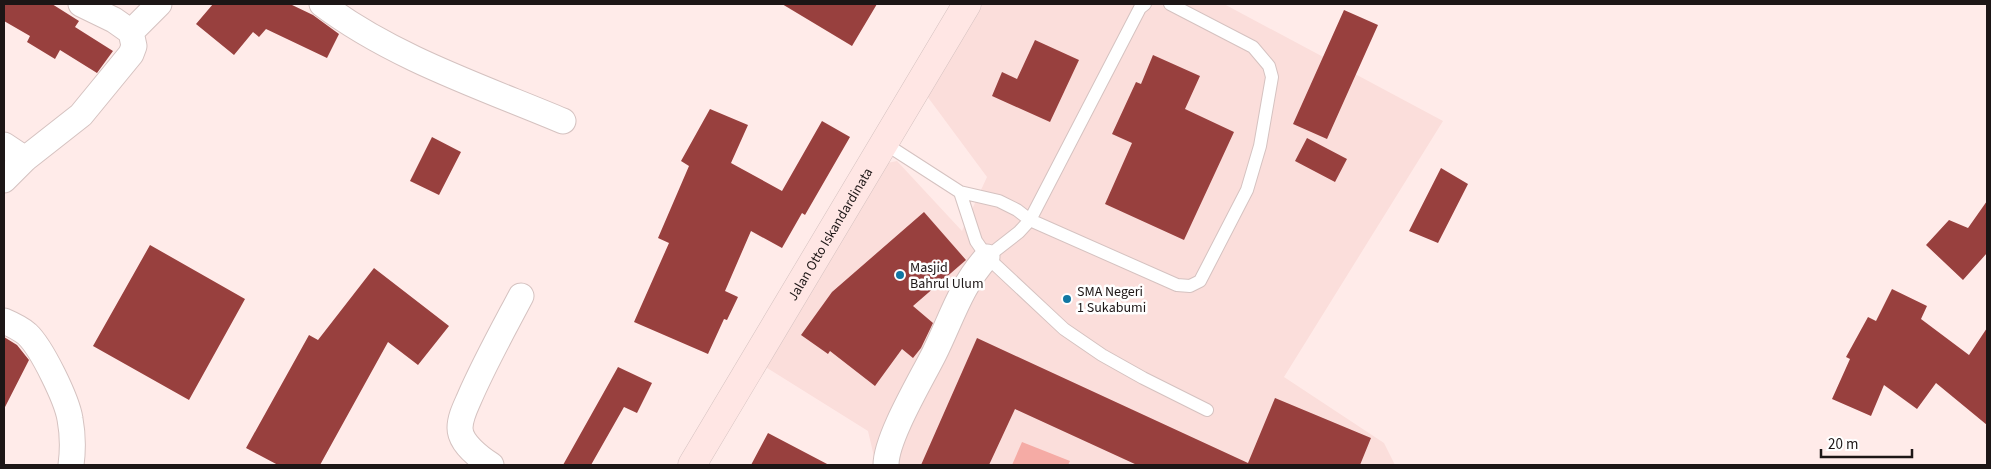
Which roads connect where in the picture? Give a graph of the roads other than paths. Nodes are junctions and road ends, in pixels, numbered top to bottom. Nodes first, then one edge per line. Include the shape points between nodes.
1 (81, 4) edge
2 (159, 4) edge
3 (322, 4) edge
4 (967, 4) edge
5 (1145, 4) edge
6 (1170, 4) edge
7 (131, 32) junction
8 (563, 121) dead end
9 (884, 143) junction
10 (4, 145) edge
11 (25, 159) junction
12 (4, 180) edge
13 (960, 192) junction
14 (1030, 220) junction
15 (987, 256) junction
16 (521, 296) dead end
17 (4, 321) edge
18 (1207, 410) dead end
19 (71, 465) edge
20 (491, 465) edge
21 (692, 465) edge
22 (886, 465) edge

1 - 7 street
2 - 7 street
3 - 8 street via 390,47
4 - 9 main road, Jalan Otto Iskandardinata
5 - 14 lane via 1140,8
6 - 14 lane via 1253,47 1268,66 1272,77 1260,146 1247,190 1200,281 1190,286 1177,285
7 - 11 street via 134,46 125,62 81,115
9 - 13 lane
9 - 21 main road, Jalan Otto Iskandardinata
10 - 11 street
11 - 12 street
13 - 14 lane via 999,202
13 - 15 lane via 976,241
14 - 15 lane
15 - 18 lane via 1064,329 1102,355
15 - 22 street via 958,299 889,447
16 - 20 street via 462,416 460,430 467,444 479,458
17 - 19 street via 26,334 38,347 56,384 70,418 74,450

